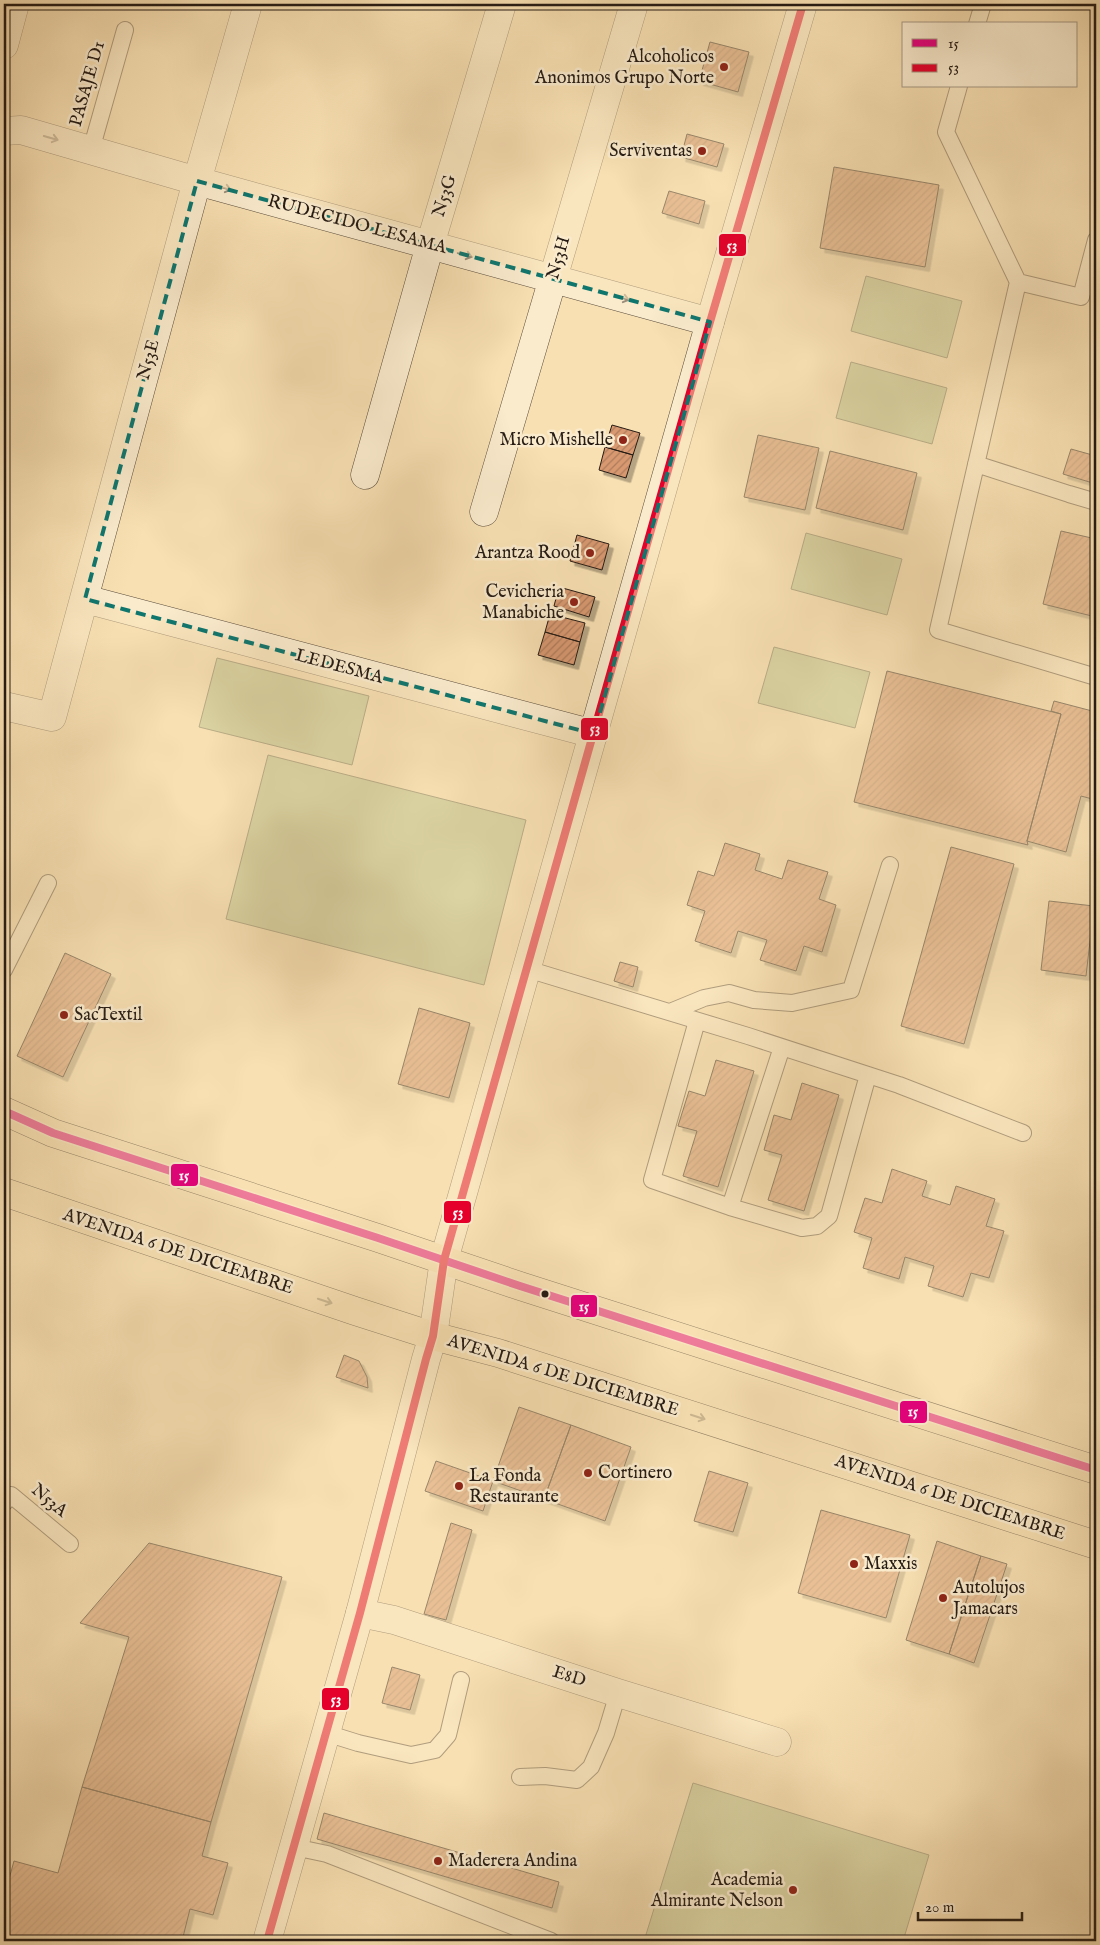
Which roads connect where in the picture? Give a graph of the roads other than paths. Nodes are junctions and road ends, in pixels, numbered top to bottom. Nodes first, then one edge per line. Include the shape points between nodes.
1 (15, 4) edge
2 (248, 4) edge
3 (502, 4) edge
4 (634, 4) edge
5 (803, 4) edge
6 (983, 4) edge
7 (978, 22) edge
8 (125, 30) dead end
9 (4, 45) edge
10 (958, 88) edge
11 (4, 131) edge
12 (91, 150) junction
13 (197, 181) junction
14 (1096, 240) edge
15 (430, 245) junction
16 (552, 279) junction
17 (1018, 282) junction
18 (710, 322) junction
19 (976, 464) junction
20 (365, 475) dead end
21 (1096, 502) edge
22 (484, 512) dead end
23 (85, 600) junction
24 (1096, 677) edge
25 (4, 706) edge
26 (594, 734) junction
27 (890, 865) dead end
28 (48, 883) dead end
29 (527, 969) junction
30 (4, 970) edge
31 (670, 1012) junction
32 (697, 1021) junction
33 (782, 1047) junction
34 (868, 1075) junction
35 (4, 1111) edge
36 (1023, 1133) dead end
37 (4, 1192) edge
38 (730, 1207) junction
39 (444, 1260) junction
40 (434, 1336) junction
41 (1096, 1470) edge
42 (4, 1503) edge
43 (70, 1544) dead end
44 (1096, 1545) edge
45 (360, 1613) junction
46 (461, 1680) dead end
47 (618, 1693) junction
48 (326, 1733) junction
49 (777, 1742) dead end
50 (520, 1777) dead end
51 (294, 1847) junction
52 (266, 1941) edge
53 (551, 1941) edge

1 - 9 street
2 - 13 street, N53E
3 - 15 street, N53G
4 - 16 street, N53H
5 - 18 street
6 - 7 lane
8 - 12 lane, PASAJE D1
10 - 17 lane via 946,132
11 -> 12 street, RUDECIDO LESAMA via 21,130
12 - 13 street, RUDECIDO LESAMA
13 -> 15 street, RUDECIDO LESAMA
13 - 23 street, N53E
14 - 17 lane via 1080,297
15 -> 16 street, RUDECIDO LESAMA
15 - 20 street, N53G
16 -> 18 street, RUDECIDO LESAMA
16 - 22 street, N53H
17 - 19 lane
18 - 26 street
19 - 21 lane
19 - 24 lane via 938,630
23 - 25 street, N53E via 52,717
23 - 26 street, LEDESMA
26 - 29 street
27 - 31 lane via 851,990 792,1004 754,1000 729,993 704,998
28 - 30 lane
29 - 31 lane
29 - 39 street
31 - 32 lane
32 - 33 lane
32 - 38 lane via 652,1180
33 - 34 lane
33 - 38 lane
34 - 36 lane
34 - 38 lane via 829,1216 817,1226 802,1228
35 - 39 main road via 54,1133
37 -> 40 main road, AVENIDA 6 DE DICIEMBRE
39 - 40 street
39 - 41 main road
40 -> 44 main road, AVENIDA 6 DE DICIEMBRE via 498,1353
40 - 45 street
42 - 43 lane, N53A via 11,1495
45 - 47 street, E8D via 394,1620
45 - 48 street
46 - 48 lane via 448,1735 435,1750 411,1755 358,1744
47 - 49 street, E8D
47 - 50 lane via 591,1767 577,1780
48 - 51 street
51 - 52 street
51 - 53 lane via 327,1854

